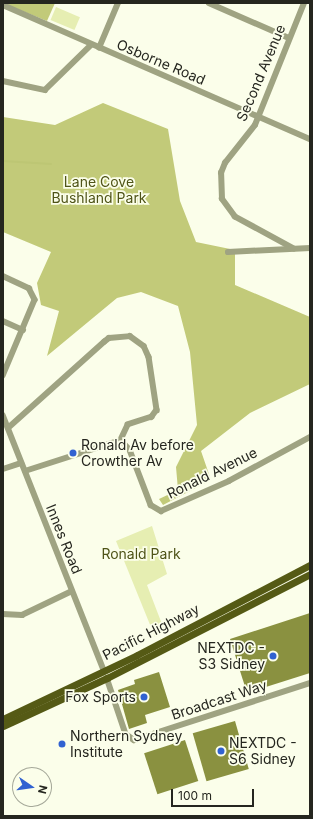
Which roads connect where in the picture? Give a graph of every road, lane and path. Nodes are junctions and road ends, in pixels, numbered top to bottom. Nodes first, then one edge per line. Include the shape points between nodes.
1 (118, 3) edge
2 (209, 3) edge
3 (304, 3) edge
4 (3, 5) edge
5 (289, 38) junction
6 (91, 45) junction
7 (99, 48) junction
8 (3, 81) edge
9 (258, 117) junction
10 (310, 139) edge
11 (310, 248) edge
12 (294, 249) junction
13 (228, 252) dead end
14 (3, 276) edge
15 (3, 321) edge
16 (23, 330) junction
17 (3, 376) edge
18 (3, 415) edge
19 (8, 428) junction
20 (310, 437) edge
21 (121, 440) junction
22 (21, 463) junction
23 (3, 468) edge
24 (25, 471) junction
25 (310, 565) edge
26 (310, 574) edge
27 (72, 591) junction
28 (3, 614) edge
29 (104, 670) junction
30 (107, 678) junction
31 (310, 683) edge
32 (3, 719) edge
33 (3, 726) edge

1 - 7 street
2 - 5 street
3 - 5 street, Second Avenue
4 - 6 street, Osborne Road
5 - 9 street, Second Avenue
6 - 7 street, Osborne Road
6 - 8 street via 45,90
7 - 9 street, Osborne Road
9 - 10 street, Osborne Road
9 - 12 street, Second Avenue via 222,168 220,194 235,217
11 - 12 street
12 - 13 street
14 - 16 street via 23,284 33,294 34,305
15 - 16 street
16 - 17 street
18 - 19 street, Innes Road
19 - 21 street via 109,338 130,336 144,346 149,357 157,410 152,417 128,425
19 - 22 street, Innes Road
20 - 21 street, Ronald Avenue via 229,481 161,511 151,505 130,450
21 - 24 street
22 - 23 street
22 - 24 street, Innes Road
24 - 27 street, Innes Road
25 - 29 main road, Pacific Highway
26 - 30 main road, Pacific Highway
27 - 28 street via 26,614
27 - 29 street, Innes Road
29 - 32 main road, Pacific Highway
30 - 31 street, Broadcast Way via 126,734 134,740
30 - 33 main road, Pacific Highway

